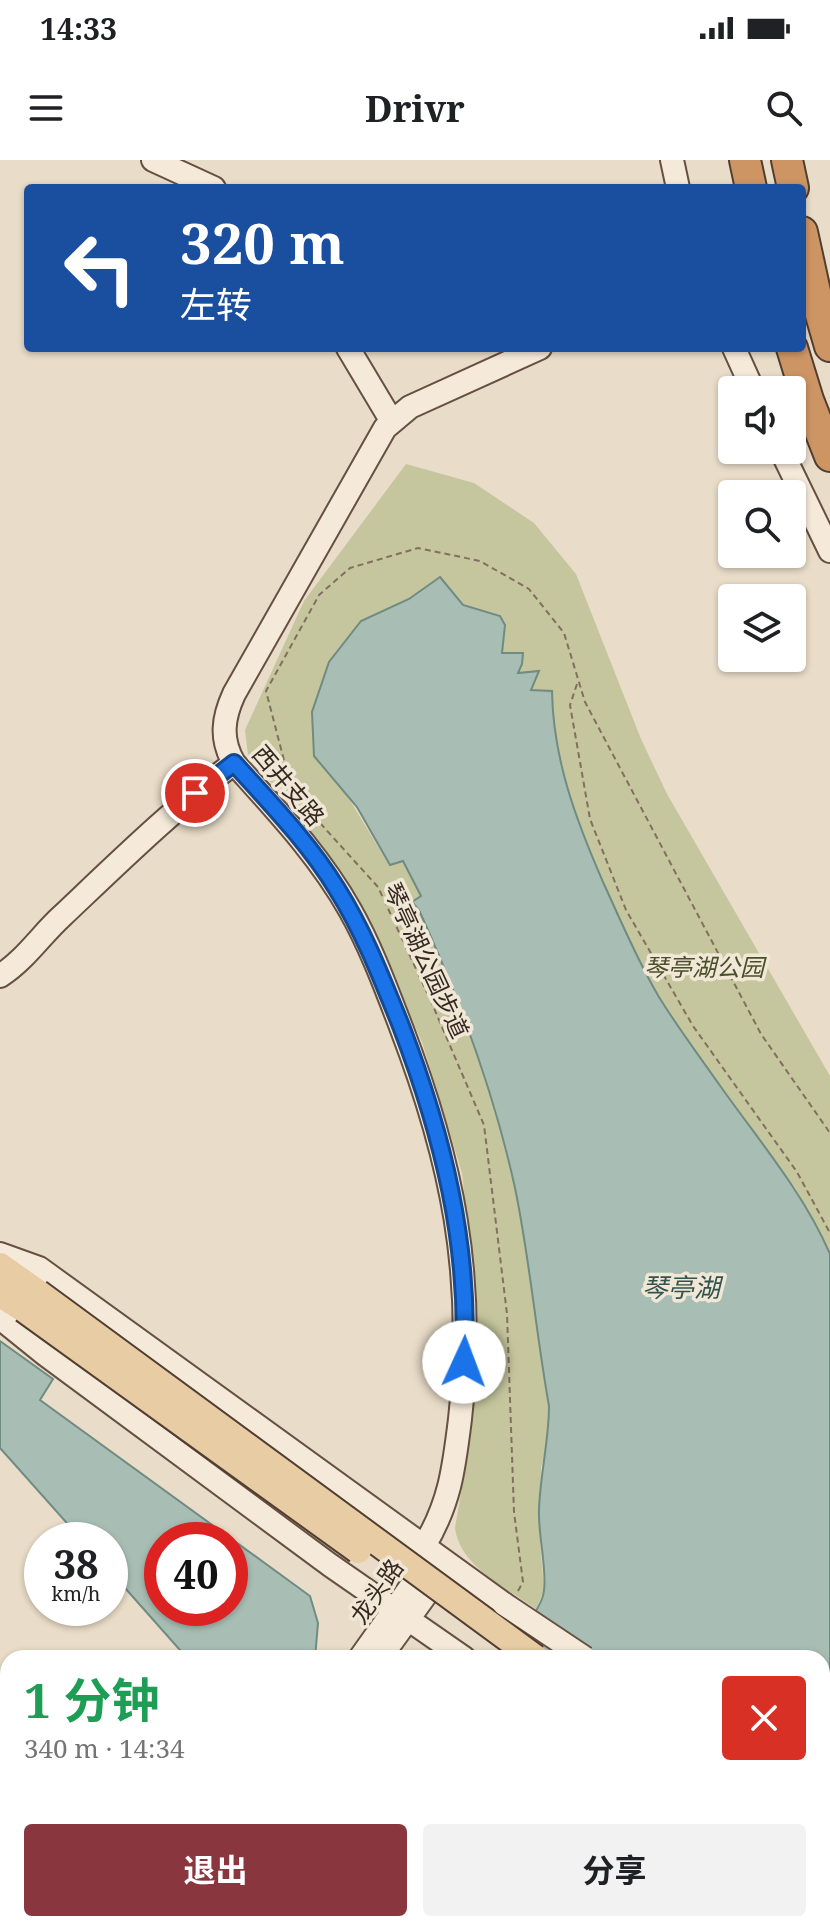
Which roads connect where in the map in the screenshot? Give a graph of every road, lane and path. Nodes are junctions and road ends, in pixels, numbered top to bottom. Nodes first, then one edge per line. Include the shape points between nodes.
1 (153, 160) edge
2 (672, 160) edge
3 (745, 160) edge
4 (787, 160) edge
5 (205, 184) edge
6 (677, 184) edge
7 (750, 184) edge
8 (792, 184) edge
9 (806, 248) edge
10 (823, 314) edge
11 (830, 346) edge
12 (350, 352) edge
13 (531, 352) edge
14 (736, 352) edge
15 (793, 352) edge
16 (747, 376) edge
17 (391, 420) junction
18 (830, 456) edge
19 (788, 464) edge
20 (830, 551) edge
21 (578, 681) junction
22 (234, 763) junction
23 (0, 976) edge
24 (830, 1133) edge
25 (830, 1233) edge
26 (0, 1254) edge
27 (0, 1266) edge
28 (0, 1294) edge
29 (21, 1307) edge
30 (308, 1461) junction
31 (275, 1523) junction
32 (435, 1554) junction
33 (510, 1599) junction
34 (402, 1614) junction
35 (368, 1650) edge
36 (384, 1650) edge
37 (452, 1650) edge
38 (497, 1650) edge
39 (523, 1650) edge
40 (575, 1650) edge

1 - 5 street
2 - 6 street
3 - 7 highway
4 - 8 highway
9 - 10 highway
10 - 11 highway
12 - 17 street
13 - 17 street, 西井支路
14 - 16 street
15 - 18 highway
17 - 22 street, 西井支路 via 229,706 224,736
19 - 20 street
21 - 24 path, 琴亭湖公园步道 via 761,1034
21 - 25 path, 琴亭湖公园步道 via 570,705 590,819 626,910 693,1026 797,1172
21 - 33 path, 琴亭湖公园步道 via 564,633 529,589 480,561 418,548 350,568 319,595 266,691 286,768 301,802 378,887 484,1125 507,1314 514,1512 523,1582
22 - 23 street via 160,824
22 - 32 street, 西井支路 via 305,843 351,913 407,1043 445,1161 466,1295 463,1388
26 - 30 street via 39,1268
27 - 29 main road
28 - 29 main road
29 - 31 street via 46,1355
29 - 38 main road, bridge
29 - 39 main road, bridge
30 - 31 street via 322,1485 320,1512 306,1525
30 - 32 street
31 - 34 street
32 - 33 street
32 - 34 street, 西井支路
33 - 40 street, bridge
34 - 35 street, 龙头路
34 - 36 street, 龙头路
34 - 37 street

